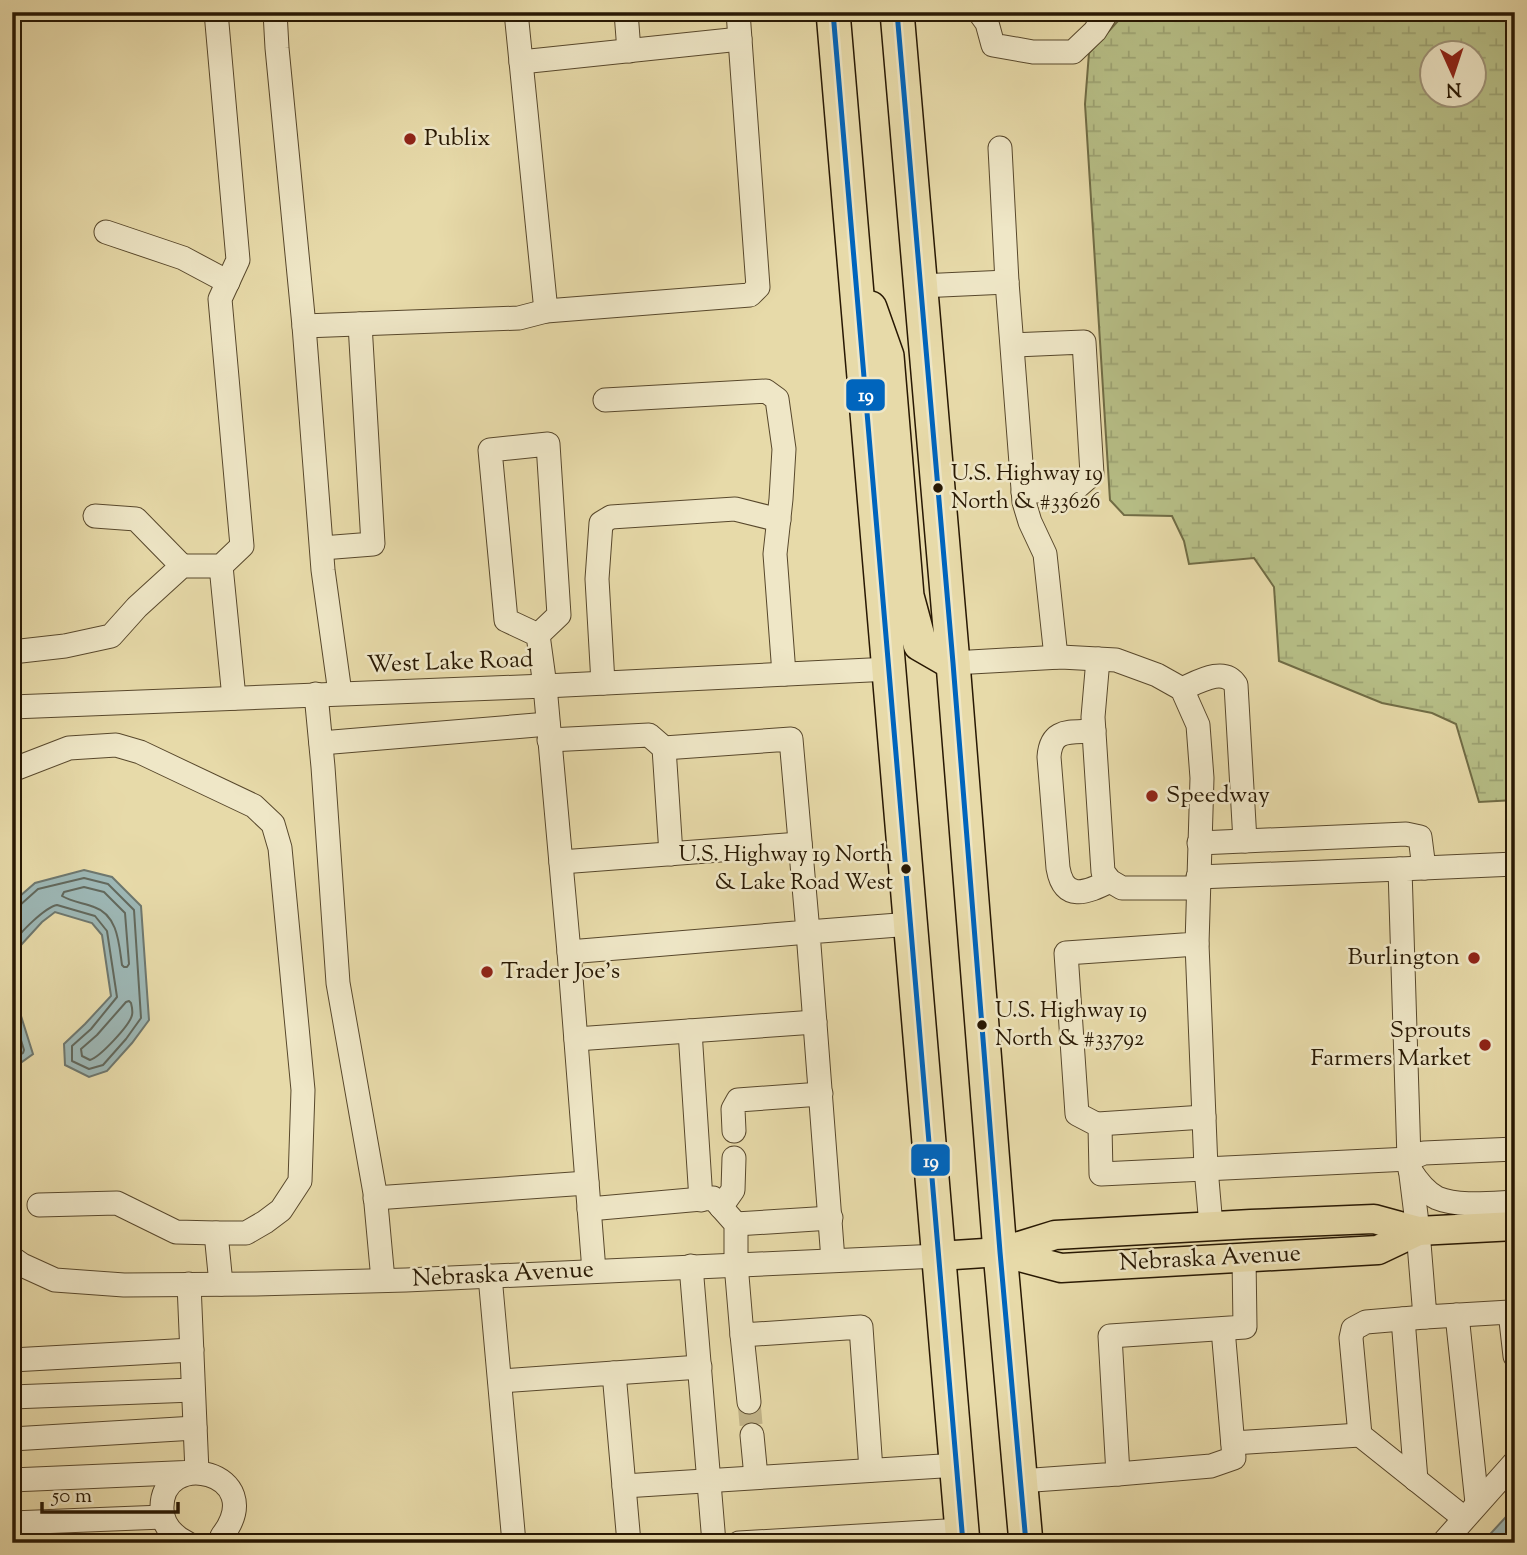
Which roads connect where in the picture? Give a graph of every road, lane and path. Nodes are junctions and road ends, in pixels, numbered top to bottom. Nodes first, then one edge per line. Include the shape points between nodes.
1 (216, 12) edge
2 (275, 12) edge
3 (516, 12) edge
4 (626, 12) edge
5 (738, 12) edge
6 (833, 12) edge
7 (897, 12) edge
8 (979, 12) edge
9 (1107, 12) edge
10 (740, 39) junction
11 (629, 51) junction
12 (521, 62) junction
13 (1000, 148) dead end
14 (106, 232) dead end
15 (854, 259) junction
16 (228, 282) junction
17 (1007, 282) junction
18 (920, 286) junction
19 (546, 311) junction
20 (360, 324) junction
21 (304, 326) junction
22 (1013, 345) junction
23 (605, 400) dead end
24 (1023, 492) junction
25 (95, 516) dead end
26 (779, 520) junction
27 (322, 548) junction
28 (182, 566) junction
29 (221, 566) junction
30 (538, 635) junction
31 (12, 652) edge
32 (1056, 657) junction
33 (1098, 659) junction
34 (953, 663) junction
35 (890, 669) junction
36 (783, 674) junction
37 (603, 682) junction
38 (545, 686) junction
39 (1182, 689) junction
40 (340, 693) junction
41 (316, 694) junction
42 (234, 698) junction
43 (12, 707) edge
44 (1094, 731) junction
45 (549, 732) junction
46 (321, 743) junction
47 (664, 748) junction
48 (12, 770) edge
49 (1245, 841) junction
50 (1199, 843) junction
51 (800, 844) junction
52 (671, 854) junction
53 (561, 862) junction
54 (1515, 864) edge
55 (1424, 868) junction
56 (1400, 869) junction
57 (1110, 881) junction
58 (1198, 883) junction
59 (911, 924) junction
60 (807, 932) junction
61 (1197, 944) junction
62 (569, 952) junction
63 (815, 1022) junction
64 (690, 1031) junction
65 (576, 1039) junction
66 (821, 1094) junction
67 (1204, 1117) junction
68 (1098, 1124) junction
69 (734, 1131) dead end
70 (1515, 1149) edge
71 (734, 1158) dead end
72 (1409, 1164) junction
73 (1206, 1168) junction
74 (587, 1183) junction
75 (375, 1198) junction
76 (1515, 1202) edge
77 (39, 1205) dead end
78 (589, 1209) junction
79 (719, 1210) junction
80 (831, 1218) junction
81 (1211, 1226) junction
82 (1515, 1226) edge
83 (1418, 1231) junction
84 (216, 1233) junction
85 (1000, 1252) junction
86 (939, 1256) junction
87 (1244, 1257) junction
88 (12, 1258) edge
89 (833, 1260) junction
90 (736, 1264) junction
91 (691, 1266) junction
92 (594, 1271) junction
93 (491, 1276) junction
94 (383, 1280) junction
95 (189, 1284) junction
96 (221, 1284) junction
97 (1457, 1315) junction
98 (1414, 1318) junction
99 (1223, 1329) junction
100 (742, 1335) junction
101 (192, 1350) junction
102 (1515, 1356) edge
103 (12, 1360) edge
104 (700, 1367) junction
105 (614, 1373) junction
106 (500, 1381) junction
107 (193, 1390) junction
108 (12, 1397) edge
109 (748, 1402) tunnel mouth
110 (195, 1429) junction
111 (752, 1435) tunnel mouth
112 (1360, 1435) junction
113 (12, 1438) edge
114 (1233, 1443) junction
115 (1515, 1462) edge
116 (958, 1465) junction
117 (872, 1470) junction
118 (197, 1472) junction
119 (1118, 1474) junction
120 (756, 1477) junction
121 (12, 1480) edge
122 (709, 1480) junction
123 (1416, 1480) junction
124 (1020, 1481) junction
125 (624, 1486) junction
126 (1471, 1511) junction
127 (163, 1517) junction
128 (12, 1523) edge
129 (222, 1536) dead end
130 (963, 1536) edge
131 (878, 1539) edge
132 (763, 1542) edge
133 (187, 1543) edge
134 (514, 1543) edge
135 (629, 1543) edge
136 (715, 1543) edge
137 (739, 1543) edge
138 (1026, 1543) edge
139 (1443, 1543) edge

1 - 16 street via 238,260
2 - 21 street
3 - 12 street
4 - 11 street
5 - 10 street
6 - 15 highway
7 - 18 highway
8 - 9 street via 993,45 1033,52 1073,52
10 - 11 street
10 - 19 street via 758,287 750,295
11 - 12 street
12 - 19 street
13 - 17 street
14 - 16 street via 183,258
15 - 34 highway via 887,356 907,596 920,644
15 - 35 highway
16 - 29 street via 220,299 242,546
17 - 18 street
17 - 22 street
18 - 34 highway
19 - 20 street via 519,318
20 - 21 street
20 - 27 street via 373,544
21 - 27 street
22 - 24 street
22 - 24 street via 1084,342 1093,474 1076,488
23 - 26 street via 766,391 777,399 784,449
24 - 32 street via 1045,554
25 - 28 street via 136,519
26 - 36 street via 775,554
26 - 37 street via 735,509 611,517 601,523 597,579
27 - 40 street
28 - 29 street
28 - 31 street via 111,636
29 - 42 street
30 - 30 street via 559,615 548,444 490,450 506,620
30 - 38 street
32 - 33 street
32 - 34 street
33 - 39 street via 1116,660
33 - 44 street
34 - 85 highway
35 - 36 street, West Lake Road
35 - 59 highway
36 - 37 street, West Lake Road
37 - 38 street, West Lake Road
38 - 40 street, West Lake Road
38 - 45 street
39 - 49 street via 1212,676 1227,677 1236,685
39 - 50 street via 1198,725 1202,778
40 - 41 street, West Lake Road
41 - 42 street, West Lake Road
41 - 46 street
42 - 43 street, West Lake Road
44 - 57 street via 1103,872
44 - 57 street via 1059,733 1049,747 1058,868 1060,881 1068,890 1093,890
45 - 46 street
45 - 47 street via 649,735
45 - 53 street
46 - 75 street via 338,983
47 - 51 street via 791,739
47 - 52 street
48 - 84 street via 69,748 116,745 254,806 274,824 303,1090 300,1181 281,1210 265,1222 246,1233
49 - 50 street
49 - 55 street via 1406,834 1420,837
50 - 58 street
51 - 52 street
51 - 60 street
52 - 53 street
53 - 62 street
54 - 55 street
55 - 56 street
56 - 58 street
56 - 72 street
57 - 58 street via 1122,888
58 - 61 street
59 - 60 street
59 - 86 highway
60 - 62 street
60 - 63 street
61 - 67 street
61 - 68 street via 1066,953 1077,1114
62 - 65 street
63 - 64 street
63 - 66 street
64 - 65 street
64 - 79 street
65 - 74 street
66 - 69 street via 738,1100 733,1109
66 - 80 street
67 - 68 street
67 - 73 street
68 - 73 street via 1101,1174
70 - 72 street via 1424,1153
71 - 79 street via 733,1190
72 - 73 street
72 - 76 street via 1420,1185 1437,1198 1464,1204
72 - 83 street
73 - 81 street
74 - 75 street
74 - 78 street
75 - 94 street
77 - 84 street via 117,1203 176,1232
78 - 79 street
78 - 92 street
79 - 80 street
79 - 90 street
80 - 89 street
81 - 83 main road, Nebraska Avenue via 1374,1219
81 - 85 main road, Nebraska Avenue via 1055,1235
82 - 83 main road, Nebraska Avenue
83 - 87 main road, Nebraska Avenue via 1378,1250
83 - 98 street
84 - 96 street
85 - 86 main road, Nebraska Avenue
85 - 87 main road, Nebraska Avenue via 1061,1268
85 - 124 highway
86 - 89 street, Nebraska Avenue
86 - 116 highway
87 - 99 street via 1245,1327
88 - 95 street, Nebraska Avenue via 55,1280
89 - 90 street, Nebraska Avenue
90 - 91 street, Nebraska Avenue
90 - 100 street
91 - 92 street, Nebraska Avenue
91 - 104 street
92 - 93 street, Nebraska Avenue
93 - 94 street, Nebraska Avenue
93 - 106 street
94 - 96 street, Nebraska Avenue
95 - 96 street, Nebraska Avenue
95 - 101 street
97 - 98 street
97 - 102 street via 1510,1312
97 - 126 street
98 - 112 street via 1366,1322 1353,1329
98 - 123 street
99 - 114 street
99 - 119 street via 1110,1336
100 - 109 street
100 - 117 street via 861,1326
101 - 103 street
101 - 107 street
104 - 105 street
104 - 122 street
105 - 106 street
105 - 125 street
106 - 134 street
107 - 108 street
107 - 110 street
110 - 113 street
110 - 118 street
111 - 120 street
112 - 114 street
112 - 123 street
114 - 119 street via 1234,1458 1211,1466
115 - 126 street
116 - 117 street
116 - 130 highway
117 - 120 street
118 - 121 street
118 - 127 street via 169,1486
118 - 129 street via 220,1480 234,1501 230,1525
119 - 124 street
120 - 122 street
122 - 125 street
122 - 136 street
123 - 126 street
124 - 138 highway
125 - 135 street
126 - 139 street
127 - 128 street
127 - 133 street via 176,1537
130 - 131 street
131 - 132 street
132 - 137 street

